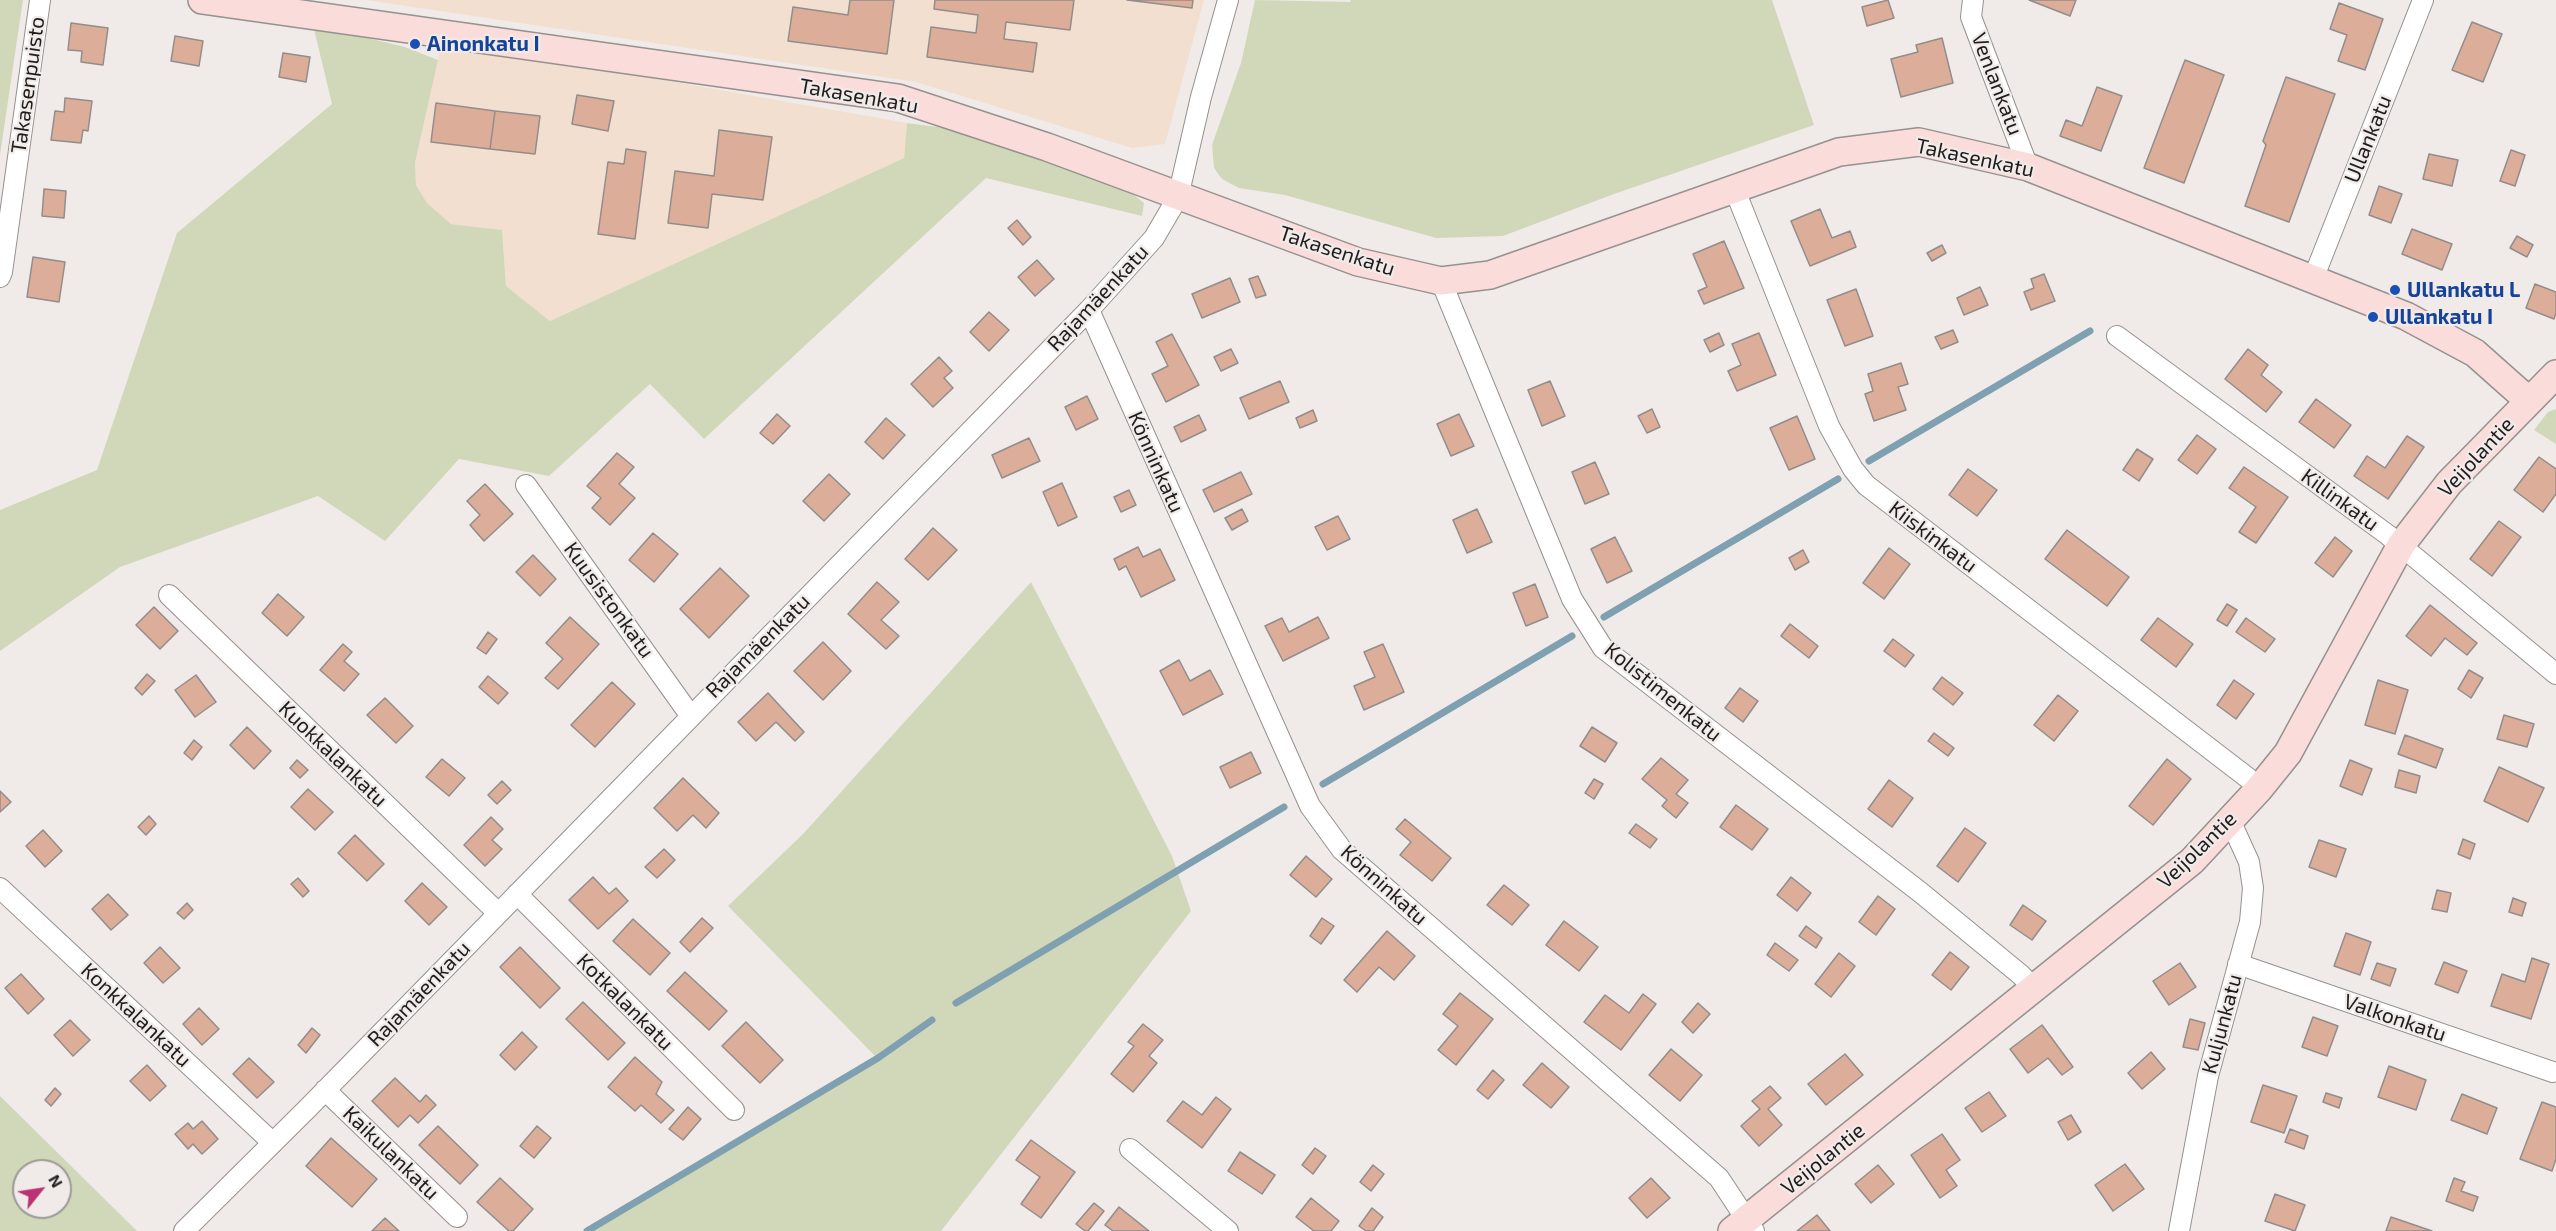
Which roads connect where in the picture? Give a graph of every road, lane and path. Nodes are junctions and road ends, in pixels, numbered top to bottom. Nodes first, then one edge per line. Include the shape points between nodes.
1 (40, 0) edge
2 (202, 0) edge
3 (1228, 0) edge
4 (1973, 0) edge
5 (2423, 0) edge
6 (2028, 167) junction
7 (1734, 188) junction
8 (1178, 197) junction
9 (0, 276) edge
10 (2313, 279) junction
11 (1441, 281) junction
12 (1089, 310) junction
13 (2117, 336) dead end
14 (2556, 374) edge
15 (2529, 401) junction
16 (526, 485) dead end
17 (2401, 545) junction
18 (169, 595) dead end
19 (2556, 674) edge
20 (690, 715) junction
21 (2259, 789) junction
22 (2230, 820) junction
23 (0, 888) edge
24 (517, 894) junction
25 (498, 913) junction
26 (2238, 964) junction
27 (2034, 989) junction
28 (2553, 1072) dead end
29 (325, 1090) junction
30 (734, 1110) dead end
31 (273, 1143) junction
32 (1130, 1149) dead end
33 (457, 1216) dead end
34 (1744, 1228) edge
35 (184, 1231) edge
36 (1228, 1231) edge
37 (2179, 1231) edge

1 - 9 street, Takasenpuisto
2 - 8 street, Takasenkatu via 897,98 1047,147
3 - 8 street, Rajamäenkatu
4 - 6 street, Venlankatu via 1971,17
5 - 10 street, Ullankatu
6 - 7 street, Takasenkatu via 1918,142 1839,152
6 - 10 street, Takasenkatu
7 - 11 street, Takasenkatu via 1490,275
7 - 21 street, Kiiskinkatu via 1829,426 1866,485
8 - 11 street, Takasenkatu via 1358,262
8 - 12 street, Rajamäenkatu via 1154,238
10 - 15 street, Takasenkatu via 2406,316 2475,353
11 - 27 street, Kolistimenkatu via 1572,599 1603,648 1920,892
12 - 20 street, Rajamäenkatu
12 - 34 street, Könninkatu via 1310,806 1342,850 1719,1179
13 - 17 street, Killinkatu
14 - 15 street, Veijolantie
15 - 17 street, Veijolantie via 2449,483
16 - 20 street, Kuusistonkatu
17 - 19 street, Killinkatu
17 - 21 street, Veijolantie via 2288,753
18 - 25 street, Kuokkalankatu
20 - 24 street, Rajamäenkatu
21 - 22 street, Veijolantie
22 - 26 street, Kuljunkatu via 2249,862 2253,888 2250,922
22 - 27 street, Veijolantie via 2192,861
23 - 31 street, Konkkalankatu
24 - 25 street, Rajamäenkatu
24 - 30 street, Kotkalankatu
25 - 29 street, Rajamäenkatu
26 - 28 street, Valkonkatu
26 - 37 street, Kuljunkatu via 2208,1076
27 - 34 street, Veijolantie
29 - 31 street, Rajamäenkatu
29 - 33 street, Kaikulankatu
31 - 35 street, Rajamäenkatu
32 - 36 street

